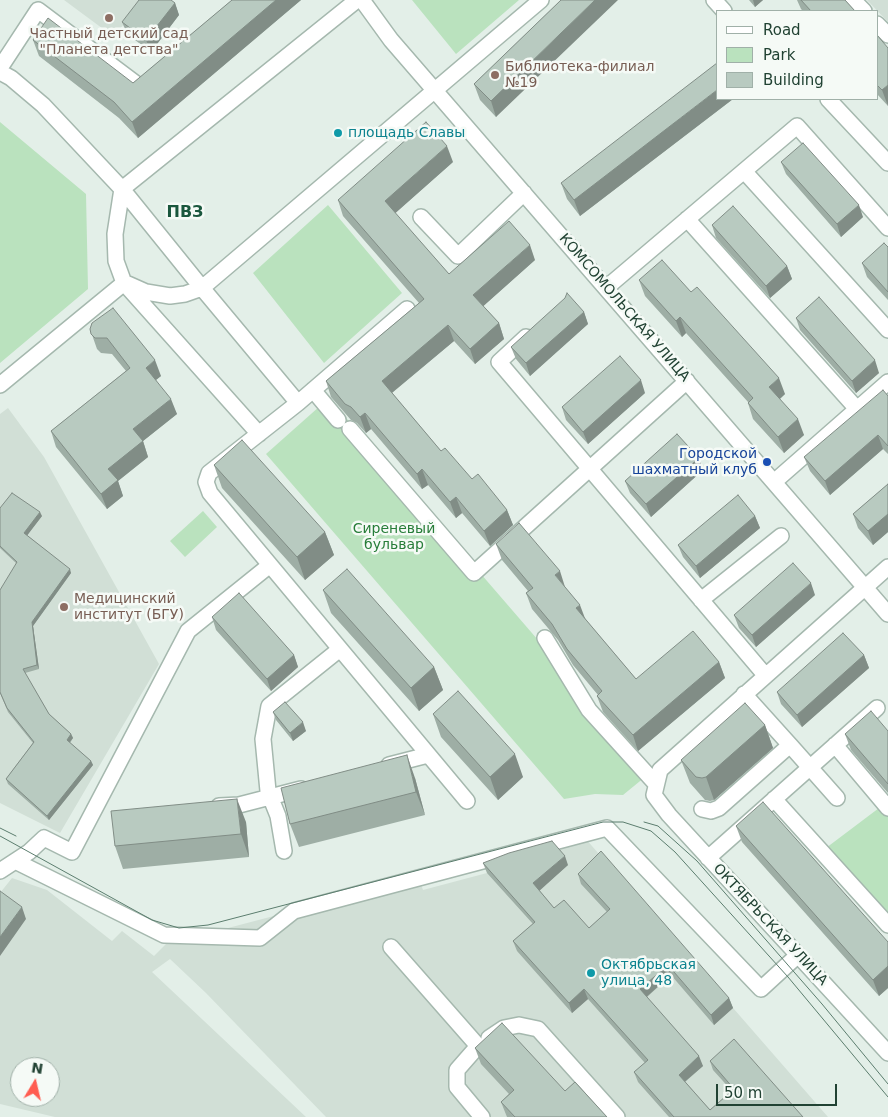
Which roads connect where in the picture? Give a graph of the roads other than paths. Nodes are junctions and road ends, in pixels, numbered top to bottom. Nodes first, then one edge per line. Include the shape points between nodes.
1 (357, 0) edge
2 (362, 0) edge
3 (541, 0) edge
4 (714, 0) edge
5 (853, 0) edge
6 (723, 10) edge
7 (863, 10) edge
8 (878, 25) edge
9 (888, 35) edge
10 (0, 70) edge
11 (139, 86) edge
12 (436, 91) junction
13 (829, 100) edge
14 (888, 163) edge
15 (744, 171) junction
16 (122, 189) junction
17 (524, 193) junction
18 (421, 217) dead end
19 (687, 220) junction
20 (888, 228) edge
21 (124, 283) junction
22 (202, 288) junction
23 (606, 288) junction
24 (407, 310) edge
25 (534, 329) edge
26 (888, 330) edge
27 (687, 381) junction
28 (888, 382) edge
29 (0, 385) edge
30 (313, 390) junction
31 (298, 403) junction
32 (857, 409) junction
33 (259, 434) junction
34 (588, 468) junction
35 (774, 482) junction
36 (781, 536) dead end
37 (270, 565) junction
38 (888, 567) edge
39 (865, 586) junction
40 (701, 600) junction
41 (888, 614) edge
42 (544, 638) dead end
43 (340, 650) junction
44 (765, 676) junction
45 (744, 694) junction
46 (877, 708) dead end
47 (790, 745) junction
48 (835, 745) junction
49 (428, 754) junction
50 (810, 767) junction
51 (373, 770) edge
52 (317, 784) edge
53 (655, 790) junction
54 (270, 797) junction
55 (837, 798) dead end
56 (774, 799) junction
57 (468, 801) dead end
58 (202, 806) edge
59 (888, 808) edge
60 (702, 809) dead end
61 (284, 851) dead end
62 (708, 858) junction
63 (15, 861) junction
64 (0, 871) edge
65 (888, 926) edge
66 (391, 948) dead end
67 (798, 955) junction
68 (885, 1045) edge
69 (478, 1046) junction
70 (482, 1117) edge
71 (617, 1117) edge

1 - 16 street
2 - 12 street, КОМСОМОЛЬСКАЯ УЛИЦА
3 - 12 street
4 - 6 street
5 - 7 street
8 - 9 street
10 - 11 street via 38,10
10 - 16 street via 42,105
12 - 17 street, КОМСОМОЛЬСКАЯ УЛИЦА
12 - 22 street
13 - 14 street
15 - 19 street
15 - 20 street via 797,126
15 - 26 street
16 - 21 street via 115,234 116,262
16 - 22 street
17 - 18 street via 458,256
17 - 23 street, КОМСОМОЛЬСКАЯ УЛИЦА
19 - 23 street
19 - 32 street
21 - 22 street via 146,292 170,296
21 - 29 street
21 - 33 street
22 - 31 street
23 - 27 street, КОМСОМОЛЬСКАЯ УЛИЦА
24 - 30 street
25 - 34 street via 498,362
27 - 34 street
27 - 35 street, КОМСОМОЛЬСКАЯ УЛИЦА
28 - 32 street
30 - 31 street
30 - 34 street via 474,573
31 - 33 street
32 - 35 street
33 - 37 street via 209,473 206,482 210,494
34 - 40 street
35 - 39 street, КОМСОМОЛЬСКАЯ УЛИЦА
36 - 40 street
37 - 43 street
37 - 63 street via 188,630 72,852 44,838
38 - 39 street
39 - 41 street, КОМСОМОЛЬСКАЯ УЛИЦА
39 - 44 street
40 - 44 street
42 - 53 street, ОКТЯБРЬСКАЯ УЛИЦА via 589,710
43 - 49 street
43 - 54 street via 270,706 263,739
44 - 45 street
45 - 47 street
45 - 53 street via 660,770
46 - 48 street
47 - 50 street
47 - 60 street via 719,808
48 - 50 street
48 - 59 street
49 - 51 street
49 - 57 street
50 - 55 street
50 - 56 street
52 - 54 street
53 - 62 street, ОКТЯБРЬСКАЯ УЛИЦА via 669,815
54 - 58 street via 239,805
54 - 61 street via 278,816
56 - 62 street
56 - 65 street
62 - 67 street, ОКТЯБРЬСКАЯ УЛИЦА
63 - 64 street
63 - 67 street via 164,935 260,938 294,911 607,828 760,989
66 - 69 street
67 - 68 street, ОКТЯБРЬСКАЯ УЛИЦА
69 - 70 street via 456,1070 457,1087
69 - 71 street via 504,1028 519,1025 538,1029

